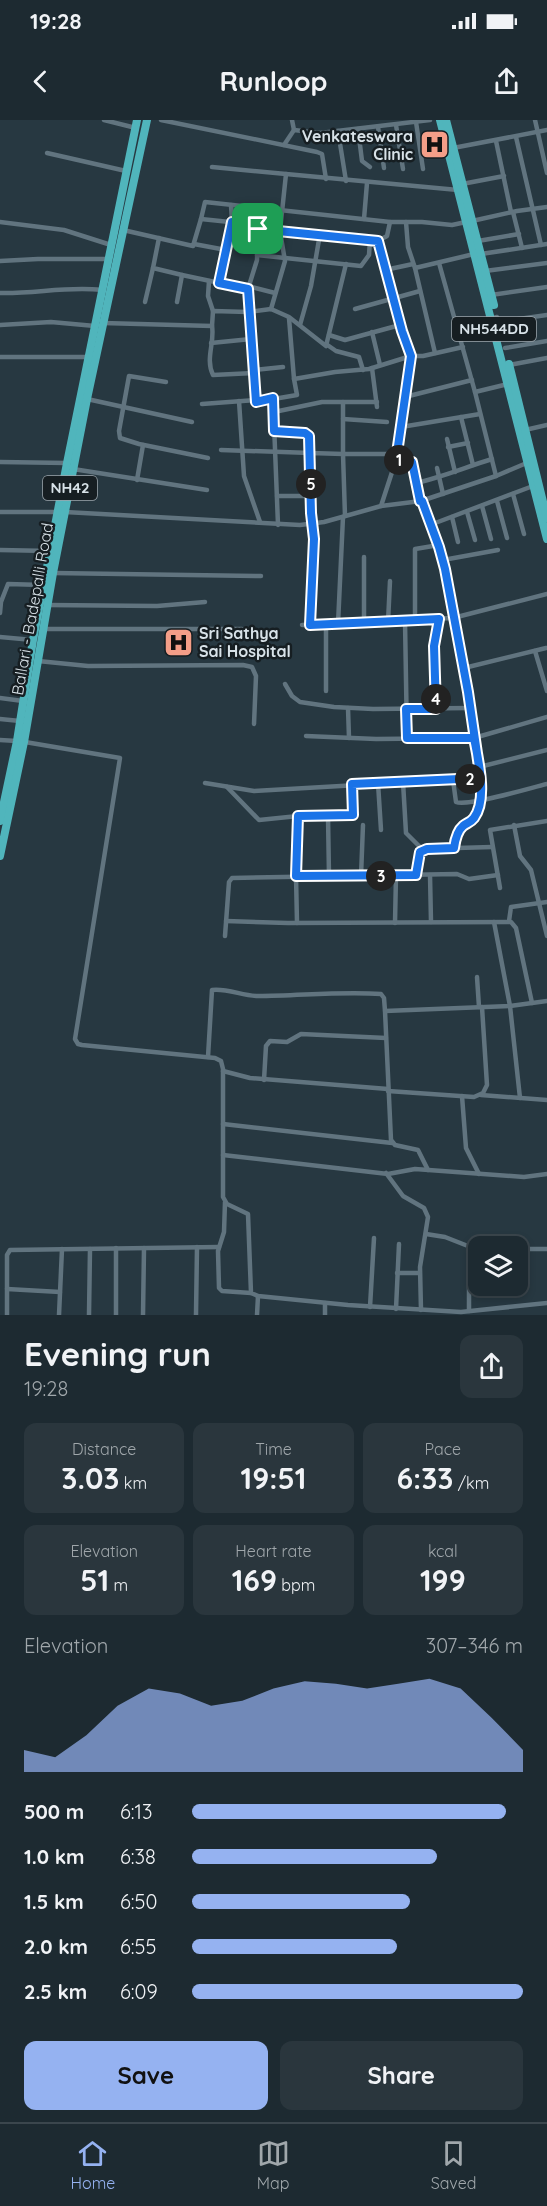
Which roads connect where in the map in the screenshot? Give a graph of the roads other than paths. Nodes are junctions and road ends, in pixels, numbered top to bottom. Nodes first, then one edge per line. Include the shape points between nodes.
1 (104, 120) edge
2 (161, 120) edge
3 (292, 120) edge
4 (430, 120) edge
5 (440, 120) edge
6 (446, 120) edge
7 (535, 120) edge
8 (416, 122) junction
9 (140, 123) edge
10 (396, 125) junction
11 (378, 127) junction
12 (358, 129) junction
13 (294, 130) junction
14 (547, 130) edge
15 (338, 131) junction
16 (537, 132) junction
17 (516, 137) junction
18 (496, 141) junction
19 (284, 145) junction
20 (453, 148) junction
21 (47, 153) dead end
22 (212, 167) dead end
23 (370, 167) dead end
24 (384, 168) dead end
25 (423, 169) dead end
26 (403, 170) dead end
27 (126, 171) junction
28 (547, 173) edge
29 (286, 174) junction
30 (504, 176) junction
31 (326, 179) junction
32 (346, 181) junction
33 (367, 183) junction
34 (460, 187) junction
35 (231, 205) junction
36 (547, 207) edge
37 (283, 209) junction
38 (533, 209) junction
39 (512, 212) junction
40 (201, 219) junction
41 (364, 219) junction
42 (0, 222) edge
43 (232, 222) junction
44 (390, 222) junction
45 (406, 222) junction
46 (469, 222) junction
47 (258, 229) junction
48 (123, 230) junction
49 (280, 231) junction
50 (320, 234) junction
51 (519, 234) junction
52 (159, 238) junction
53 (370, 240) junction
54 (378, 241) junction
55 (478, 241) junction
56 (194, 244) junction
57 (544, 244) edge
58 (112, 245) junction
59 (522, 248) junction
60 (226, 250) junction
61 (478, 254) junction
62 (257, 255) junction
63 (285, 258) junction
64 (109, 259) junction
65 (0, 261) edge
66 (316, 261) junction
67 (439, 263) junction
68 (547, 263) edge
69 (346, 264) junction
70 (414, 266) junction
71 (153, 268) junction
72 (386, 270) junction
73 (485, 272) junction
74 (182, 275) junction
75 (209, 281) junction
76 (219, 283) junction
77 (547, 287) edge
78 (248, 288) junction
79 (101, 290) junction
80 (420, 291) junction
81 (0, 293) edge
82 (275, 293) junction
83 (491, 295) junction
84 (393, 298) junction
85 (145, 302) dead end
86 (177, 302) dead end
87 (271, 309) junction
88 (355, 309) dead end
89 (213, 311) junction
90 (248, 312) junction
91 (547, 315) edge
92 (289, 317) junction
93 (496, 319) junction
94 (99, 324) junction
95 (0, 325) edge
96 (300, 325) junction
97 (400, 325) junction
98 (212, 326) junction
99 (458, 326) junction
100 (372, 332) junction
101 (328, 335) junction
102 (251, 339) junction
103 (547, 341) edge
104 (212, 343) junction
105 (326, 344) junction
106 (463, 347) junction
107 (505, 348) junction
108 (435, 353) junction
109 (411, 356) junction
110 (0, 357) edge
111 (89, 357) junction
112 (547, 358) edge
113 (380, 365) junction
114 (509, 365) junction
115 (283, 367) dead end
116 (372, 368) junction
117 (363, 370) junction
118 (254, 371) junction
119 (294, 379) junction
120 (472, 381) junction
121 (166, 382) dead end
122 (508, 384) junction
123 (475, 392) junction
124 (405, 397) junction
125 (273, 398) junction
126 (87, 399) junction
127 (256, 400) junction
128 (239, 401) junction
129 (343, 402) junction
130 (202, 404) dead end
131 (123, 407) junction
132 (273, 412) junction
133 (480, 414) junction
134 (461, 417) junction
135 (343, 419) junction
136 (192, 422) dead end
137 (387, 422) dead end
138 (547, 425) edge
139 (401, 427) junction
140 (525, 429) junction
141 (274, 431) junction
142 (447, 439) dead end
143 (468, 443) junction
144 (143, 445) junction
145 (448, 447) junction
146 (221, 450) dead end
147 (243, 452) junction
148 (275, 452) junction
149 (311, 453) junction
150 (343, 454) junction
151 (397, 454) junction
152 (208, 458) dead end
153 (492, 459) junction
154 (396, 460) junction
155 (530, 461) junction
156 (0, 462) edge
157 (473, 465) junction
158 (70, 466) junction
159 (437, 468) dead end
160 (455, 472) junction
161 (496, 476) junction
162 (439, 478) junction
163 (137, 480) junction
164 (416, 483) junction
165 (533, 486) junction
166 (207, 490) dead end
167 (442, 494) junction
168 (513, 494) junction
169 (277, 496) junction
170 (311, 496) junction
171 (421, 501) junction
172 (497, 501) junction
173 (545, 504) edge
174 (381, 506) junction
175 (482, 506) junction
176 (0, 512) edge
177 (62, 512) junction
178 (467, 512) junction
179 (344, 516) junction
180 (452, 517) junction
181 (547, 518) edge
182 (260, 522) junction
183 (312, 523) junction
184 (278, 525) junction
185 (430, 525) junction
186 (524, 534) dead end
187 (507, 538) dead end
188 (491, 539) dead end
189 (547, 539) edge
190 (475, 540) dead end
191 (458, 543) dead end
192 (439, 545) junction
193 (0, 550) edge
194 (498, 550) dead end
195 (50, 551) junction
196 (364, 557) dead end
197 (443, 560) junction
198 (53, 573) junction
199 (261, 576) dead end
200 (390, 581) dead end
201 (45, 585) junction
202 (547, 594) edge
203 (206, 602) dead end
204 (47, 605) junction
205 (0, 614) edge
206 (454, 618) junction
207 (439, 619) junction
208 (405, 621) junction
209 (415, 621) junction
210 (388, 622) junction
211 (364, 623) junction
212 (326, 624) junction
213 (338, 624) junction
214 (302, 625) dead end
215 (310, 625) junction
216 (43, 629) junction
217 (242, 629) dead end
218 (0, 637) edge
219 (33, 640) junction
220 (546, 648) edge
221 (535, 651) junction
222 (37, 661) junction
223 (464, 669) junction
224 (285, 684) dead end
225 (326, 691) dead end
226 (547, 692) edge
227 (0, 698) edge
228 (23, 700) junction
229 (348, 708) junction
230 (470, 708) junction
231 (406, 709) junction
232 (436, 709) junction
233 (547, 717) edge
234 (0, 719) edge
235 (20, 720) junction
236 (254, 724) dead end
237 (306, 736) dead end
238 (349, 738) junction
239 (407, 738) junction
240 (474, 738) junction
241 (0, 740) edge
242 (20, 742) junction
243 (547, 750) edge
244 (479, 767) junction
245 (480, 778) junction
246 (453, 780) junction
247 (403, 782) junction
248 (205, 783) dead end
249 (378, 783) junction
250 (352, 784) junction
251 (547, 784) edge
252 (227, 787) junction
253 (480, 801) junction
254 (1, 808) edge
255 (298, 816) junction
256 (328, 816) junction
257 (0, 821) edge
258 (547, 821) edge
259 (363, 825) dead end
260 (514, 825) junction
261 (381, 830) dead end
262 (454, 848) junction
263 (492, 848) junction
264 (422, 849) junction
265 (0, 856) edge
266 (396, 875) junction
267 (416, 875) junction
268 (430, 875) junction
269 (498, 875) junction
270 (296, 876) junction
271 (328, 876) junction
272 (362, 876) junction
273 (500, 888) dead end
274 (547, 902) edge
275 (538, 903) junction
276 (226, 921) junction
277 (509, 921) junction
278 (431, 922) junction
279 (494, 922) junction
280 (297, 923) junction
281 (395, 923) junction
282 (225, 936) dead end
283 (547, 936) edge
284 (477, 977) dead end
285 (547, 1001) edge
286 (532, 1003) junction
287 (510, 1006) junction
288 (481, 1007) junction
289 (385, 1011) junction
290 (386, 1038) junction
291 (208, 1057) junction
292 (223, 1071) junction
293 (264, 1080) junction
294 (388, 1090) junction
295 (481, 1095) junction
296 (462, 1096) junction
297 (520, 1098) junction
298 (547, 1100) edge
299 (223, 1124) junction
300 (392, 1143) junction
301 (223, 1155) junction
302 (428, 1170) junction
303 (386, 1173) junction
304 (479, 1174) junction
305 (547, 1174) edge
306 (225, 1202) junction
307 (426, 1234) junction
308 (374, 1238) dead end
309 (399, 1244) dead end
310 (197, 1247) junction
311 (219, 1247) junction
312 (468, 1247) edge
313 (116, 1248) junction
314 (144, 1248) junction
315 (62, 1249) junction
316 (90, 1249) junction
317 (528, 1249) edge
318 (547, 1249) edge
319 (397, 1273) junction
320 (419, 1274) junction
321 (7, 1289) junction
322 (60, 1292) junction
323 (251, 1293) junction
324 (258, 1296) junction
325 (470, 1296) edge
326 (325, 1303) junction
327 (547, 1303) edge
328 (517, 1306) junction
329 (370, 1307) junction
330 (381, 1308) junction
331 (396, 1308) junction
332 (421, 1310) junction
333 (470, 1311) junction
334 (7, 1315) edge
335 (59, 1315) edge
336 (89, 1315) edge
337 (116, 1315) edge
338 (142, 1315) edge
339 (196, 1315) edge
340 (257, 1315) edge
341 (324, 1315) edge
342 (381, 1315) edge
343 (518, 1315) edge

1 - 9 street
2 - 19 street
3 - 13 street
4 - 8 street
5 - 34 highway, NH544DD
6 - 20 highway, NH544DD
7 - 16 street
8 - 10 street
8 - 25 street
9 - 27 highway, Ballari - Badepalli Road / NH42
9 - 48 highway, Ballari - Badepalli Road / NH42
10 - 11 street
10 - 26 street
11 - 12 street
11 - 24 street
12 - 15 street
12 - 23 street via 362,161
13 - 15 street
13 - 19 street
14 - 16 street
15 - 32 street
16 - 17 street
16 - 28 street
17 - 18 street
17 - 38 street
18 - 20 street
18 - 30 street
19 - 31 street via 322,154
20 - 34 highway, NH544DD
21 - 27 street
22 - 29 street
27 - 58 highway, Ballari - Badepalli Road / NH42
29 - 31 street
29 - 37 street
30 - 34 street
30 - 39 street
31 - 32 street
32 - 33 street
33 - 34 street
33 - 41 street
34 - 46 highway, NH544DD
35 - 37 street
35 - 40 street via 205,202
35 - 43 street
36 - 38 street
37 - 41 street
37 - 49 street
38 - 39 street
38 - 57 street
39 - 46 street
39 - 51 street
40 - 43 street
40 - 56 street
41 - 44 street
42 - 58 street via 64,230
43 - 47 street via 258,225
43 - 60 street
44 - 45 street
44 - 54 street via 387,236
45 - 46 street
45 - 70 street
46 - 55 highway, NH544DD
46 - 61 highway, NH544DD
47 - 49 street
47 - 62 street
48 - 52 street
48 - 94 highway, Ballari - Badepalli Road / NH42
49 - 50 street
49 - 63 street
50 - 53 street
50 - 66 street
51 - 55 street
51 - 59 street
52 - 56 street
52 - 71 street
53 - 54 street
53 - 69 street via 369,255 361,266
54 - 72 street
55 - 61 highway, NH544DD
56 - 60 street
57 - 59 street
58 - 64 highway, Ballari - Badepalli Road / NH42
59 - 61 street
60 - 76 street
61 - 67 street
61 - 73 highway, NH544DD
61 - 93 highway, NH544DD
62 - 63 street
62 - 78 street
63 - 66 street
63 - 82 street
64 - 65 street
64 - 79 highway, Ballari - Badepalli Road / NH42
66 - 69 street
66 - 96 street
67 - 70 street
67 - 99 street
68 - 73 street
69 - 101 street
70 - 72 street
70 - 80 street
71 - 74 street
71 - 85 street
72 - 84 street
73 - 83 highway, NH544DD
74 - 75 street
74 - 86 street
75 - 76 street
75 - 89 street
76 - 78 street
77 - 83 street
78 - 82 street
78 - 90 street
79 - 81 street
79 - 94 highway, Ballari - Badepalli Road / NH42
80 - 84 street
80 - 108 street
82 - 87 street
83 - 93 highway, NH544DD
84 - 88 street
84 - 97 street
87 - 90 street
87 - 92 street
89 - 90 street
89 - 98 street
90 - 102 street
91 - 93 street
92 - 96 street
92 - 119 street
93 - 99 street
93 - 107 highway, NH544DD
93 - 122 highway, NH544DD
94 - 95 street
94 - 98 street
94 - 111 highway, Ballari - Badepalli Road / NH42
94 - 126 highway, Ballari - Badepalli Road / NH42
96 - 105 street
97 - 100 street
97 - 109 street
98 - 104 street
99 - 106 street
100 - 101 street via 345,340
100 - 113 street
101 - 105 street
102 - 104 street
102 - 118 street
103 - 107 street
104 - 118 street via 213,375
105 - 117 street via 359,357
106 - 108 street
106 - 120 street
107 - 114 highway, NH544DD
108 - 109 street
109 - 113 street
109 - 124 street
110 - 111 street
111 - 158 highway, Ballari - Badepalli Road / NH42
112 - 114 street
113 - 116 street
114 - 140 highway, NH544DD
115 - 118 street
116 - 117 street
116 - 129 street via 377,405
117 - 119 street
118 - 127 street
119 - 125 street via 297,395
120 - 123 street
120 - 124 street
121 - 131 street via 130,375
122 - 123 street
122 - 155 highway, NH544DD
123 - 133 street
124 - 139 street
125 - 127 street
125 - 132 street
126 - 131 street
126 - 158 highway, Ballari - Badepalli Road / NH42
127 - 128 street
128 - 130 street
128 - 147 street
129 - 132 street
129 - 135 street
131 - 136 street
131 - 144 street via 119,437
132 - 141 street
133 - 134 street
133 - 153 street
134 - 139 street
134 - 143 street
135 - 137 street
135 - 150 street
138 - 140 street
139 - 151 street
140 - 155 highway, NH544DD
141 - 148 street
141 - 149 street via 307,434
142 - 145 street
143 - 145 street
143 - 157 street
144 - 152 street
144 - 163 street
145 - 160 street
146 - 147 street
147 - 148 street
147 - 182 street via 244,476
148 - 149 street
148 - 169 street
149 - 150 street
149 - 170 street
150 - 151 street
150 - 179 street
151 - 154 street
153 - 157 street
153 - 161 street
154 - 164 street via 412,462
154 - 174 street
155 - 161 street
155 - 165 highway, NH544DD
155 - 173 highway, NH544DD
156 - 158 street
157 - 160 street
158 - 163 street
158 - 177 highway, Ballari - Badepalli Road / NH42
159 - 162 street
160 - 162 street
161 - 167 street
162 - 164 street
162 - 167 street
163 - 166 street
164 - 171 street
165 - 168 street
165 - 189 highway, NH544DD
167 - 171 street
168 - 172 street
168 - 186 street
169 - 170 street
169 - 184 street
170 - 183 street
171 - 174 street
171 - 185 street
172 - 175 street
172 - 187 street
173 - 181 highway, NH544DD
174 - 179 street
175 - 178 street
175 - 188 street
176 - 177 street
177 - 182 street
177 - 195 highway, Ballari - Badepalli Road / NH42
177 - 198 highway, Ballari - Badepalli Road / NH42
178 - 180 street
178 - 190 street
179 - 183 street
179 - 213 street
180 - 185 street
180 - 191 street
182 - 184 street
183 - 184 street
183 - 215 street
185 - 192 street
192 - 197 street
192 - 209 street via 415,549
193 - 195 street
194 - 197 street
195 - 201 highway, Ballari - Badepalli Road / NH42
196 - 211 street
197 - 206 street
198 - 199 street
198 - 204 highway, Ballari - Badepalli Road / NH42
200 - 210 street
201 - 205 street via 8,584
201 - 219 highway, Ballari - Badepalli Road / NH42
202 - 206 street
203 - 204 street via 157,606
204 - 216 highway, Ballari - Badepalli Road / NH42
206 - 207 street
206 - 223 street
207 - 209 street
207 - 232 street via 434,646
208 - 209 street
208 - 210 street
208 - 231 street
210 - 211 street
211 - 213 street
212 - 213 street
212 - 215 street
212 - 225 street
214 - 215 street
216 - 217 street
216 - 222 highway, Ballari - Badepalli Road / NH42
218 - 219 street
219 - 228 highway, Ballari - Badepalli Road / NH42
220 - 221 street
221 - 223 street
221 - 226 street
222 - 236 street via 88,666 252,667 256,676
222 - 242 highway, Ballari - Badepalli Road / NH42
223 - 230 street
224 - 229 street via 300,702
227 - 228 street
228 - 235 highway, Ballari - Badepalli Road / NH42
229 - 231 street
229 - 238 street
230 - 232 street
230 - 240 street
231 - 232 street
231 - 239 street
233 - 240 street
234 - 235 street
235 - 242 highway, Ballari - Badepalli Road / NH42
237 - 238 street
238 - 239 street
239 - 240 street
240 - 244 street
241 - 242 street
242 - 254 highway, Ballari - Badepalli Road / NH42
242 - 265 highway, Ballari - Badepalli Road / NH42
242 - 291 street via 120,758 76,1041 82,1045
243 - 244 street
244 - 245 street
245 - 246 street
245 - 253 street
246 - 247 street
246 - 253 street via 456,803
247 - 249 street
247 - 264 street via 406,833
248 - 252 street
249 - 250 street
249 - 261 street
250 - 252 street via 254,791
250 - 256 street via 353,815
251 - 253 street
252 - 255 street via 259,820
253 - 262 street via 474,818 459,831
254 - 257 highway, Ballari - Badepalli Road / NH42
255 - 256 street
255 - 270 street
256 - 271 street
258 - 260 street
259 - 272 street
260 - 263 street via 490,830
260 - 275 street via 520,856 531,867
262 - 263 street
262 - 264 street
263 - 269 street
264 - 267 street
266 - 267 street
266 - 272 street
266 - 281 street
267 - 268 street
268 - 269 street via 460,874 469,879
268 - 278 street
269 - 273 street
270 - 271 street
270 - 276 street via 230,879
270 - 280 street
271 - 272 street
274 - 275 street
275 - 277 street via 511,907
275 - 283 street
276 - 280 street
276 - 282 street
277 - 279 street
277 - 286 street via 516,928
278 - 279 street
278 - 281 street
279 - 287 street
280 - 281 street
284 - 288 street
285 - 286 street
286 - 287 street
287 - 288 street
287 - 297 street
288 - 289 street
288 - 295 street via 487,1085
289 - 290 street
289 - 291 street via 384,998 379,994 259,996 212,990
290 - 293 street via 301,1034 287,1042 270,1041 266,1046
290 - 294 street
291 - 292 street via 221,1061
292 - 293 street
292 - 299 street
293 - 294 street
294 - 296 street
294 - 300 street
295 - 296 street
295 - 297 street
296 - 304 street via 466,1148
297 - 298 street
299 - 300 street
299 - 301 street
300 - 302 street via 418,1150
301 - 303 street
301 - 306 street
302 - 303 street
302 - 304 street
303 - 307 street via 403,1196 424,1208 428,1220
304 - 305 street
306 - 311 street
306 - 323 street via 248,1214
307 - 312 street
307 - 320 street
308 - 329 street
309 - 319 street
310 - 311 street
310 - 314 street
310 - 339 street
311 - 323 street via 220,1290
313 - 314 street
313 - 316 street
313 - 337 street
314 - 338 street
315 - 316 street
315 - 321 street via 10,1251
315 - 322 street
316 - 336 street
317 - 318 street
319 - 320 street
319 - 331 street
320 - 332 street
321 - 322 street
321 - 334 street
322 - 335 street
323 - 324 street
324 - 326 street
324 - 340 street
325 - 333 street
326 - 329 street
326 - 341 street
327 - 328 street
328 - 333 street
328 - 343 street
329 - 330 street
330 - 331 street
330 - 342 street
331 - 332 street
332 - 333 street

